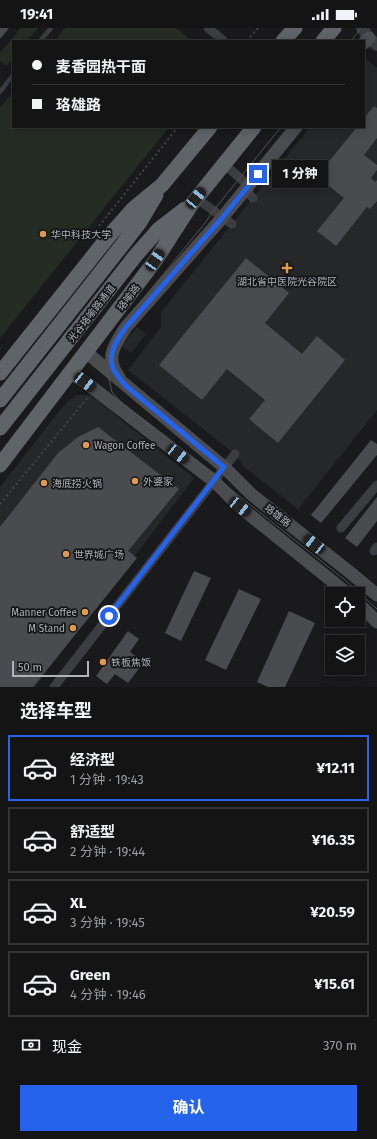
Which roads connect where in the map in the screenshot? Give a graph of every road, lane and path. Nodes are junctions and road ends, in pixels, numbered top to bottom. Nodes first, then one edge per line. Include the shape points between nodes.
1 (51, 28) edge
2 (208, 28) edge
3 (258, 28) edge
4 (295, 28) edge
5 (334, 28) edge
6 (41, 40) edge
7 (223, 40) edge
8 (248, 40) edge
9 (284, 40) edge
10 (324, 40) edge
11 (12, 76) edge
12 (0, 92) edge
13 (209, 128) edge
14 (253, 128) edge
15 (295, 128) edge
16 (224, 164) junction
17 (162, 185) junction
18 (248, 185) junction
19 (252, 198) dead end
20 (193, 202) junction
21 (227, 221) junction
22 (86, 352) junction
23 (0, 373) edge
24 (70, 373) junction
25 (126, 386) junction
26 (95, 390) junction
27 (0, 400) edge
28 (0, 428) edge
29 (235, 454) dead end
30 (0, 465) edge
31 (224, 467) junction
32 (214, 481) junction
33 (377, 485) edge
34 (0, 504) edge
35 (341, 528) dead end
36 (339, 587) edge
37 (377, 595) edge
38 (365, 610) edge
39 (377, 622) edge
40 (54, 687) edge

1 - 6 lane
2 - 7 street
3 - 8 path
4 - 9 highway
5 - 10 highway
11 - 12 lane
13 - 17 highway
14 - 16 highway, 珞喻路
15 - 18 main road, 珞雄路
16 - 18 street
16 - 20 highway, 珞喻路
17 - 23 highway via 134,208 109,236
17 - 27 highway, 光谷珞喻路通道 via 140,222
18 - 19 street
18 - 21 main road, 珞雄路
20 - 21 street
20 - 22 highway, 珞喻路 via 155,260
20 - 28 highway, 光谷珞喻路通道 via 150,239
21 - 25 main road, 珞雄路 via 126,327 116,341 111,365
22 - 24 highway, 珞喻路
22 - 25 main road, 珞雄路
24 - 26 main road
24 - 30 highway, 珞喻路
25 - 31 main road, 珞雄路
26 - 32 main road
26 - 34 path
29 - 31 street
31 - 32 street
31 - 37 main road, 珞雄路 via 251,494
32 - 36 main road via 240,507
32 - 40 street
33 - 35 street
38 - 39 main road

